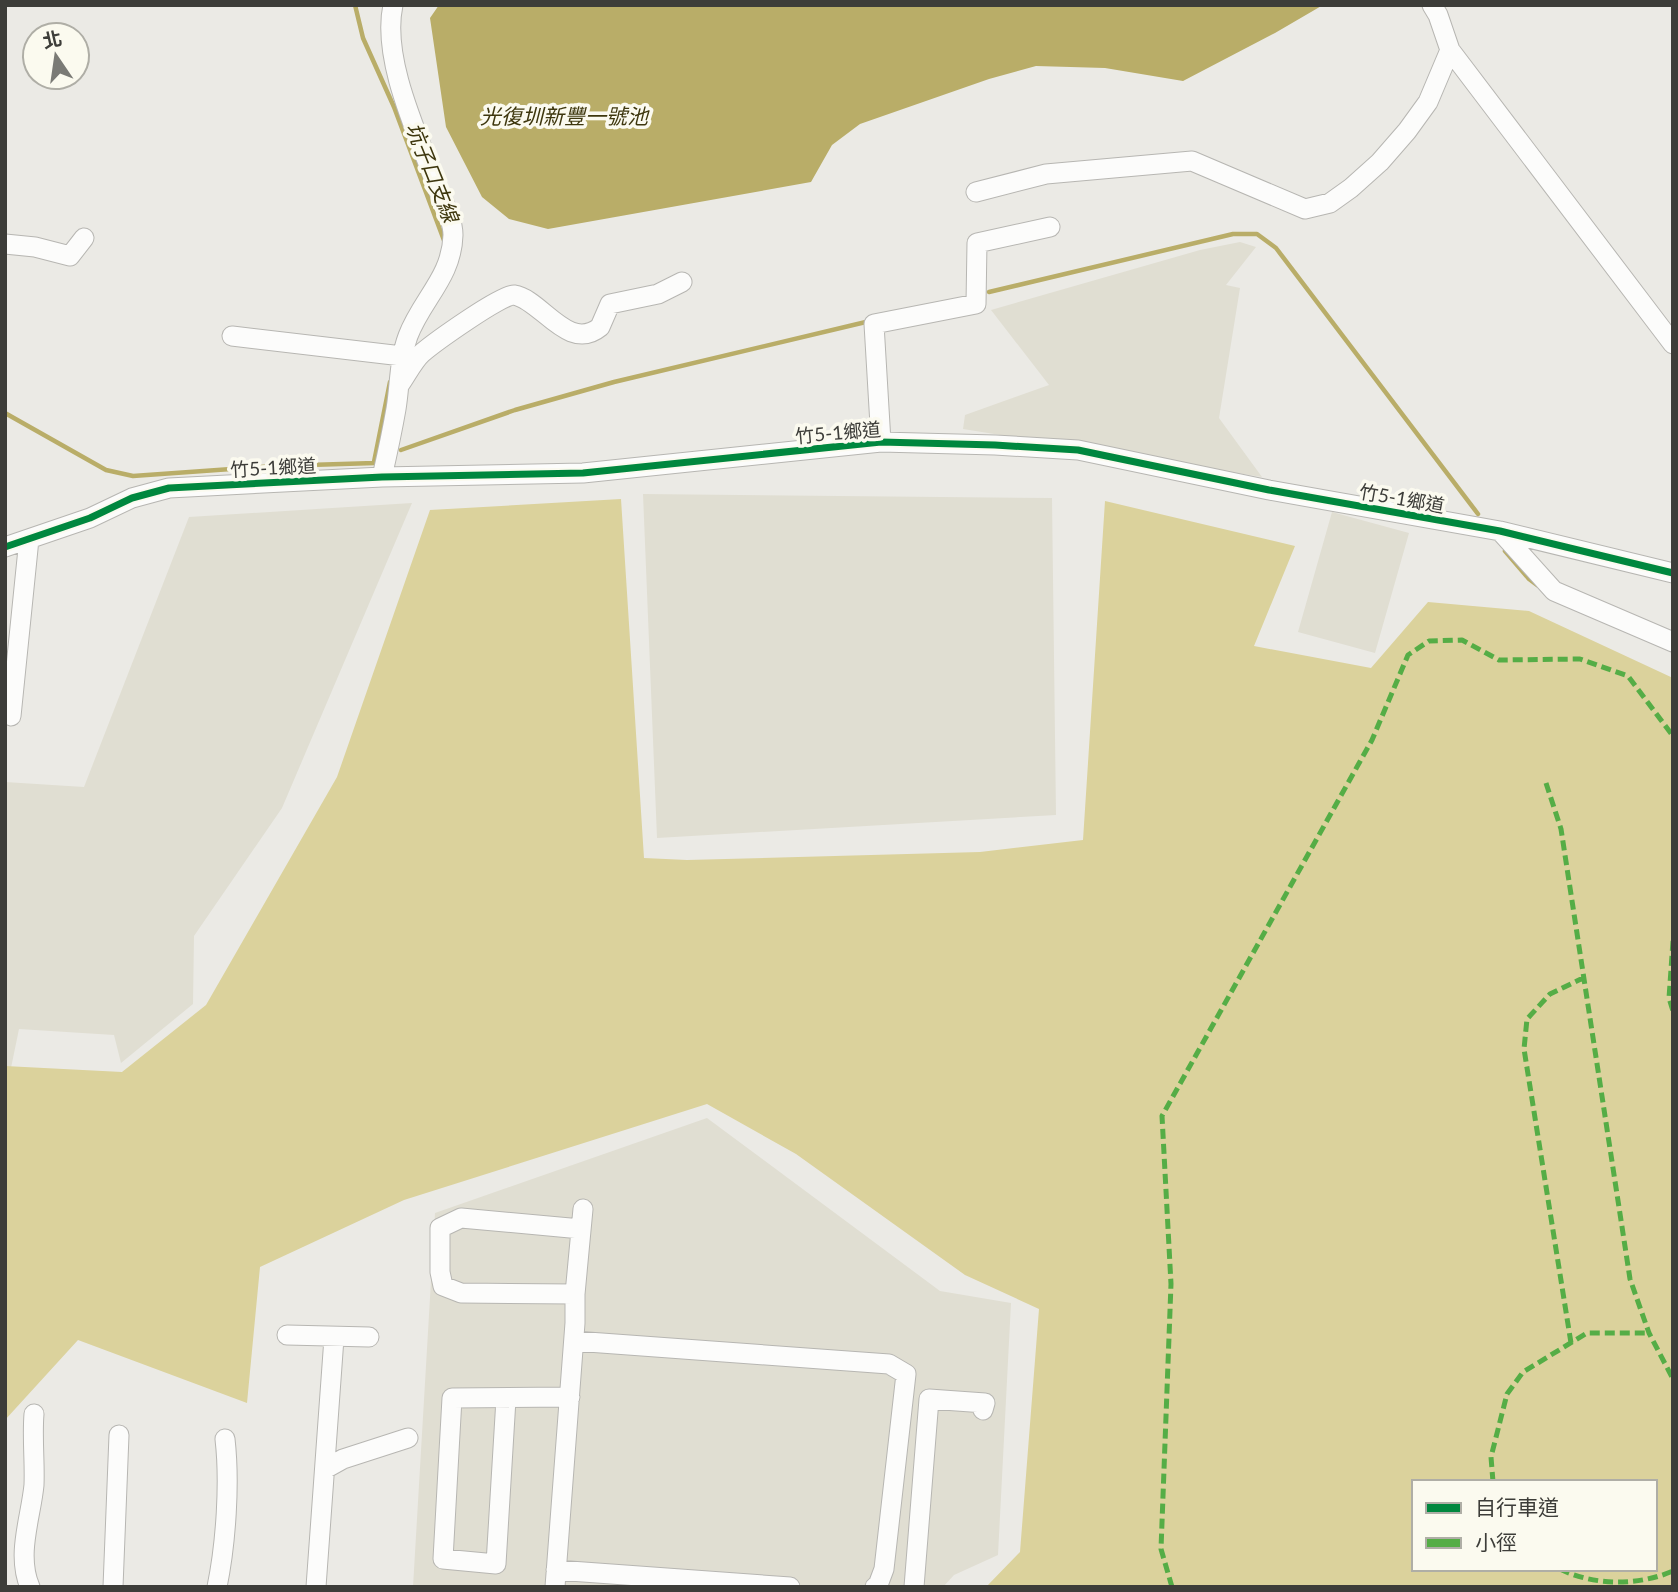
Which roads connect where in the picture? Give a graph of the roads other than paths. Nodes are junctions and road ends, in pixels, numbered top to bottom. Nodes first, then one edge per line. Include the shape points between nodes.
1 (393, 5) edge
2 (1433, 5) edge
3 (1450, 50) junction
4 (976, 192) dead end
5 (1050, 227) dead end
6 (84, 238) dead end
7 (5, 244) edge
8 (682, 282) dead end
9 (232, 336) dead end
10 (1673, 344) edge
11 (402, 356) junction
12 (399, 384) junction
13 (881, 442) junction
14 (382, 477) junction
15 (1500, 531) junction
16 (29, 539) junction
17 (5, 547) edge
18 (1673, 573) edge
19 (1673, 642) edge
20 (11, 716) dead end
21 (583, 1209) dead end
22 (581, 1230) junction
23 (575, 1294) junction
24 (287, 1335) dead end
25 (369, 1337) dead end
26 (334, 1338) junction
27 (574, 1341) junction
28 (570, 1397) junction
29 (506, 1399) junction
30 (983, 1410) dead end
31 (34, 1414) dead end
32 (120, 1435) dead end
33 (408, 1438) dead end
34 (225, 1439) dead end
35 (325, 1469) junction
36 (556, 1578) edge
37 (597, 1580) edge
38 (30, 1587) edge
39 (113, 1587) edge
40 (217, 1587) edge
41 (317, 1587) edge
42 (790, 1587) edge
43 (875, 1587) edge
44 (914, 1587) edge

1 - 11 street via 390,47 453,232 445,272 416,319
2 - 3 street
3 - 4 street via 1428,103 1407,131 1380,162 1330,203 1305,209 1192,161 1046,174
3 - 10 street
5 - 13 street via 977,243 976,304 874,324
6 - 7 street via 71,256
8 - 12 street via 658,295 610,304 600,327 587,333 562,328 510,295 420,355
9 - 11 street
11 - 12 street
12 - 14 street
13 - 14 street, 竹5-1鄉道 via 583,473
13 - 15 street, 竹5-1鄉道 via 1079,450 1269,491
14 - 16 street, 竹5-1鄉道 via 169,488
15 - 18 street, 竹5-1鄉道
15 - 19 street via 1554,591
16 - 17 street, 竹5-1鄉道
16 - 20 street
21 - 22 street
22 - 23 street
22 - 23 street via 461,1219 440,1228 443,1286 461,1293
23 - 27 street
24 - 26 street
25 - 26 street
26 - 35 street
27 - 28 street
27 - 43 street via 889,1364 906,1374 884,1569
28 - 29 street
28 - 36 street
29 - 29 street via 452,1398 443,1559 496,1564
30 - 44 street via 985,1403 929,1399
31 - 38 street via 34,1481 24,1557
32 - 39 street
33 - 35 street
34 - 40 street via 228,1475
35 - 41 street
36 - 37 street
37 - 42 street

